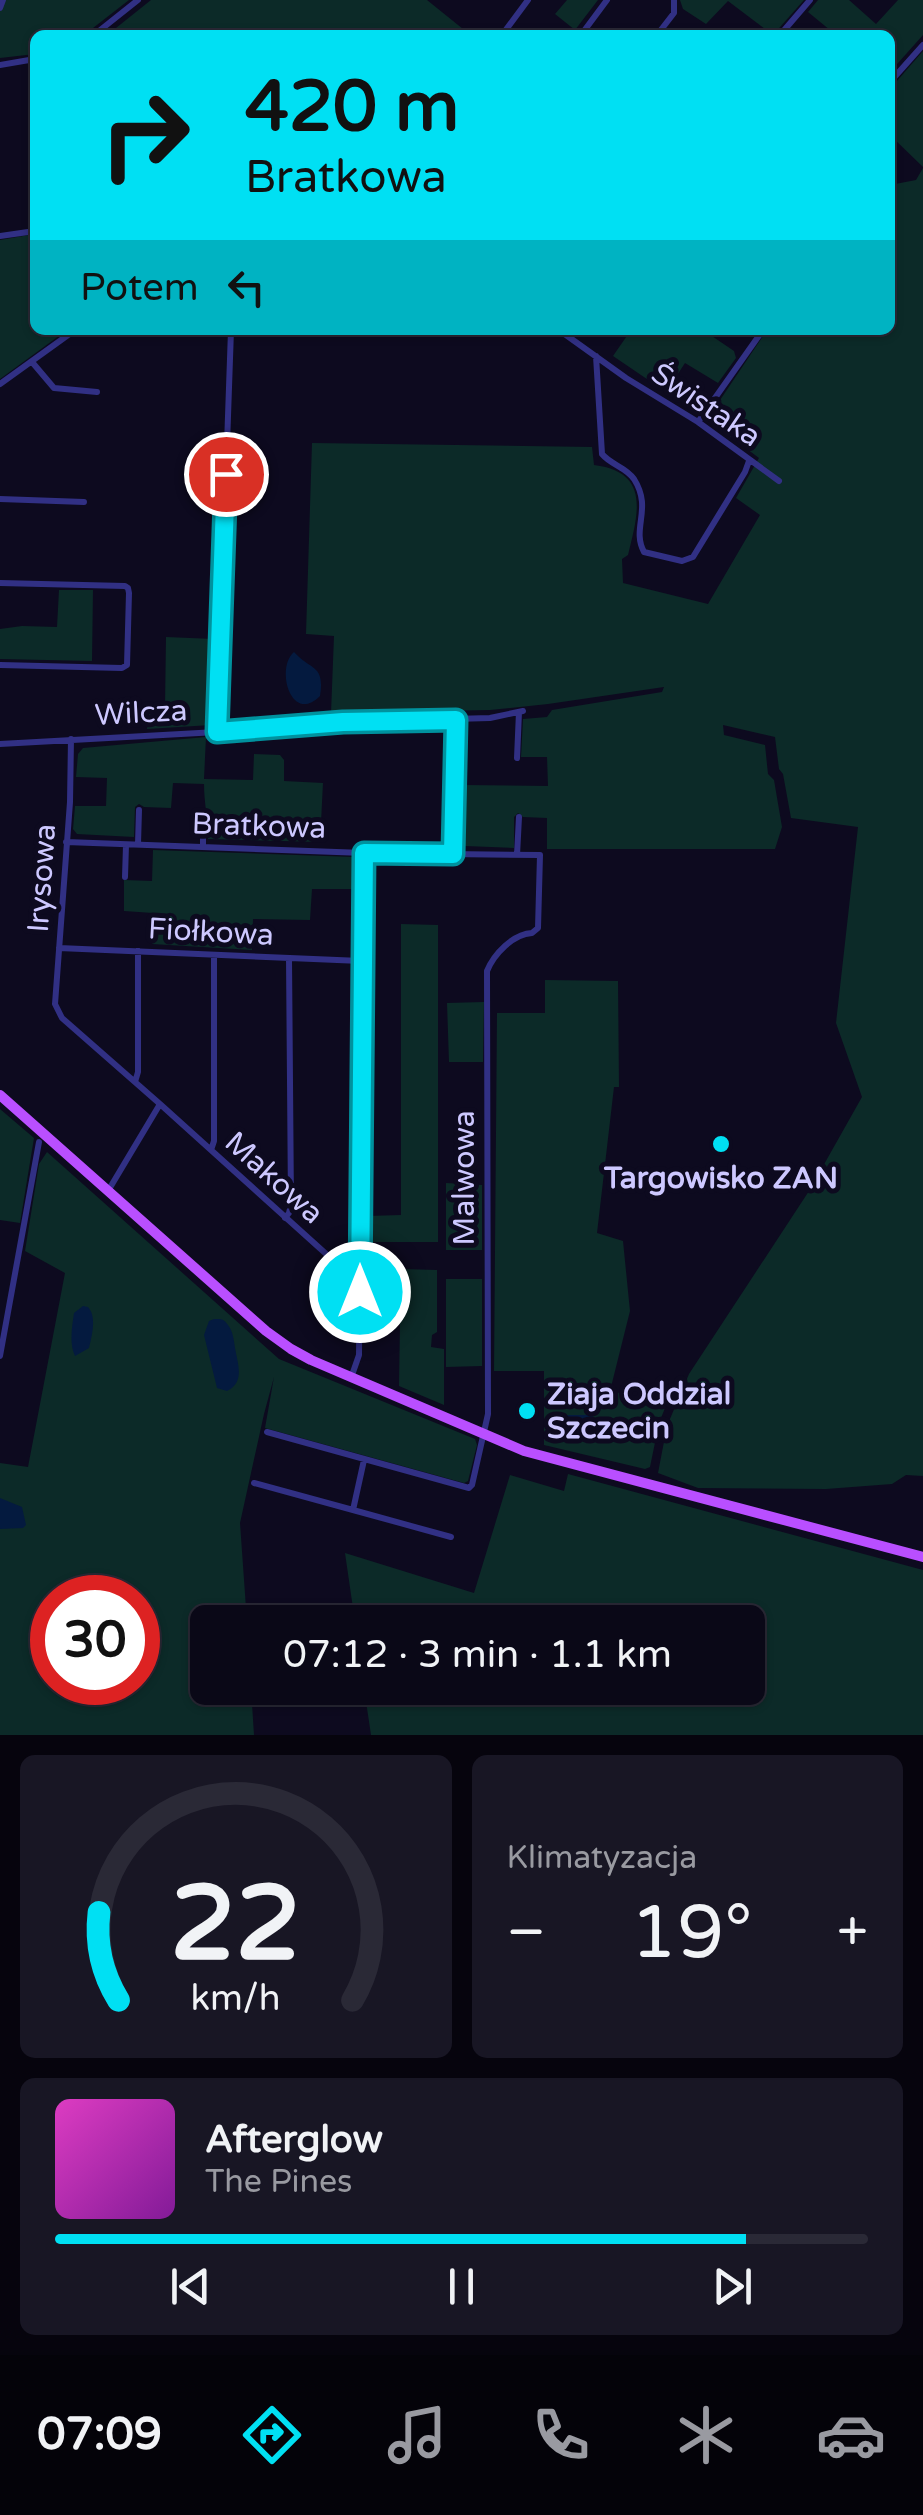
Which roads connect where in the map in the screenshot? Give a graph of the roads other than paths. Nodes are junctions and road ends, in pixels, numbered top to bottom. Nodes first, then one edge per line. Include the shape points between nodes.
1 (4, 0) edge
2 (138, 0) edge
3 (528, 0) edge
4 (606, 0) edge
5 (674, 0) edge
6 (810, 0) edge
7 (0, 8) edge
8 (100, 30) edge
9 (506, 30) edge
10 (585, 30) edge
11 (660, 30) edge
12 (784, 30) edge
13 (923, 45) edge
14 (30, 60) edge
15 (0, 65) edge
16 (895, 76) edge
17 (30, 232) edge
18 (0, 236) edge
19 (68, 335) edge
20 (231, 335) edge
21 (566, 335) edge
22 (759, 335) edge
23 (596, 356) junction
24 (32, 362) junction
25 (0, 384) edge
26 (96, 392) dead end
27 (698, 422) junction
28 (749, 461) junction
29 (780, 481) dead end
30 (0, 499) edge
31 (84, 502) dead end
32 (0, 584) edge
33 (0, 665) edge
34 (456, 720) junction
35 (217, 732) junction
36 (71, 738) junction
37 (0, 744) edge
38 (518, 758) dead end
39 (139, 810) dead end
40 (203, 811) dead end
41 (519, 817) dead end
42 (66, 842) junction
43 (126, 844) junction
44 (138, 844) junction
45 (203, 846) junction
46 (364, 853) junction
47 (453, 854) junction
48 (517, 855) junction
49 (125, 878) dead end
50 (59, 948) junction
51 (138, 951) junction
52 (214, 954) junction
53 (289, 958) junction
54 (362, 961) junction
55 (62, 1018) joint
56 (135, 1082) junction
57 (0, 1095) edge
58 (160, 1104) junction
59 (39, 1142) dead end
60 (210, 1150) junction
61 (108, 1191) junction
62 (285, 1218) junction
63 (360, 1282) junction
64 (0, 1356) edge
65 (351, 1378) junction
66 (267, 1432) dead end
67 (484, 1436) junction
68 (364, 1460) junction
69 (254, 1483) dead end
70 (352, 1510) junction
71 (451, 1537) dead end
72 (923, 1557) edge

1 - 7 street
2 - 8 street
3 - 9 street
4 - 10 street
5 - 11 street via 674,13
6 - 12 street
13 - 16 street
14 - 15 street
17 - 18 street
19 - 24 street
20 - 35 street
21 - 23 street, Świstaka
22 - 27 street
23 - 27 street, Świstaka
23 - 28 street via 602,454 632,476 641,495 638,541 644,552 682,561 693,556
24 - 25 street
24 - 26 street via 54,388
27 - 28 street, Świstaka
28 - 29 street, Świstaka
30 - 31 street
32 - 33 street via 125,586 129,593 122,668
34 - 35 street, Wilcza
34 - 38 street, Wilcza via 521,712
34 - 47 street
35 - 36 street, Wilcza
36 - 37 street, Wilcza
36 - 42 street, Irysowa
39 - 44 street
40 - 45 street
41 - 48 street
42 - 43 street, Bratkowa
42 - 50 street, Irysowa
43 - 44 street, Bratkowa
43 - 49 street
44 - 45 street, Bratkowa
45 - 46 street, Bratkowa
46 - 47 street, Bratkowa
46 - 54 street
47 - 48 street, Bratkowa
48 - 67 street, Malwowa via 540,856 538,928 497,952 488,971
50 - 51 street, Fiołkowa
50 - 55 street, Irysowa via 55,1004
51 - 52 street, Fiołkowa
51 - 56 street
52 - 53 street, Fiołkowa
52 - 60 street
53 - 54 street, Fiołkowa
53 - 62 street via 291,1205
54 - 63 street
55 - 56 street, Makowa
56 - 58 street, Makowa
57 - 61 main road
58 - 60 street, Makowa
58 - 61 street
59 - 64 street
60 - 62 street, Makowa
61 - 65 main road via 278,1340
62 - 63 street, Makowa
63 - 65 street via 359,1355
65 - 67 main road
66 - 68 street
67 - 68 street, Malwowa via 469,1488
67 - 72 main road via 566,1464
68 - 70 street
69 - 70 street
70 - 71 street

